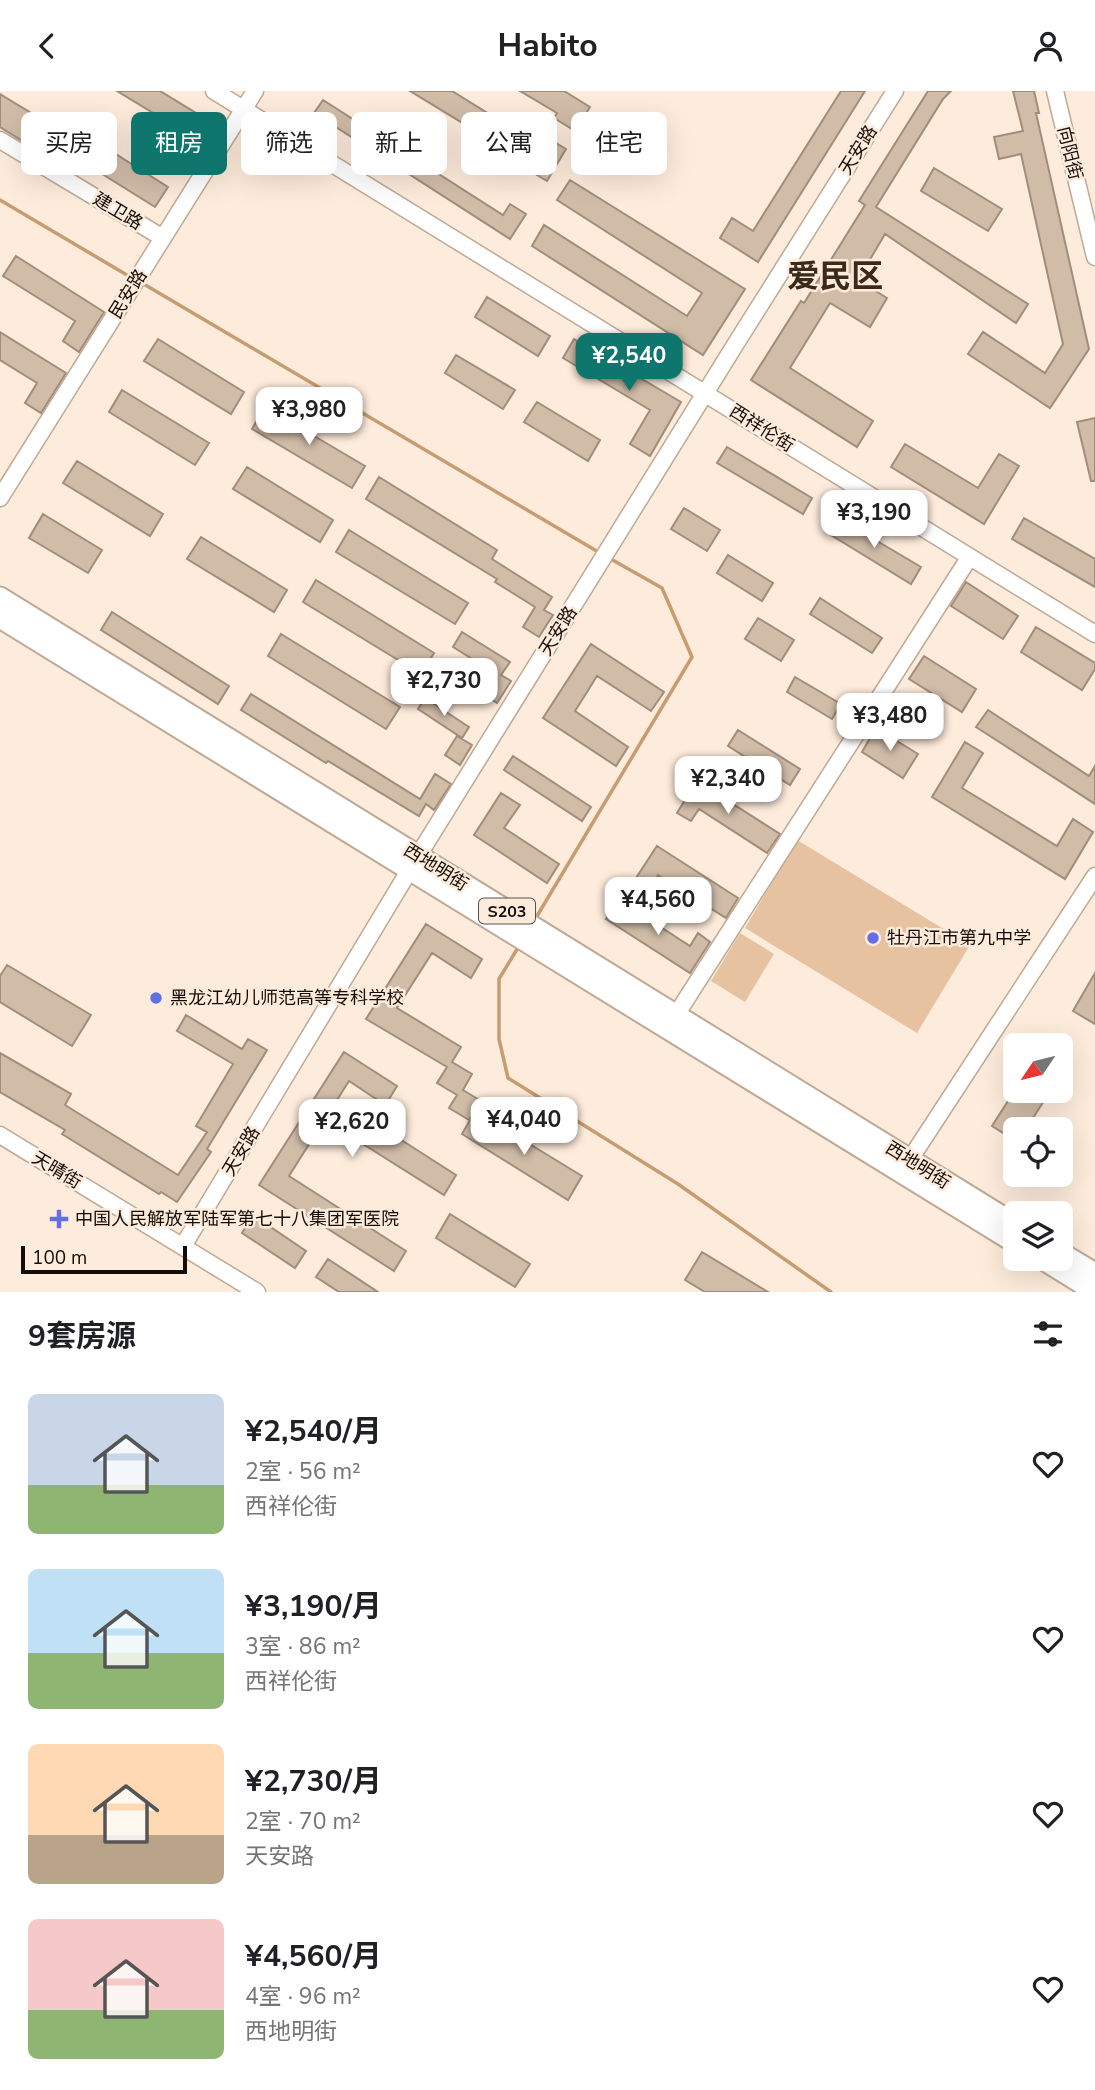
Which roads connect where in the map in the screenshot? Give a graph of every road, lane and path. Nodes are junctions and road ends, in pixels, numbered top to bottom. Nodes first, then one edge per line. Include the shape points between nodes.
1 (214, 91) edge
2 (255, 91) edge
3 (895, 91) edge
4 (1055, 91) edge
5 (244, 109) junction
6 (0, 140) edge
7 (163, 238) junction
8 (1095, 257) edge
9 (705, 393) junction
10 (0, 498) edge
11 (969, 558) junction
12 (0, 597) edge
13 (0, 618) edge
14 (1095, 634) edge
15 (414, 864) junction
16 (1095, 876) edge
17 (676, 1016) junction
18 (0, 1135) edge
19 (906, 1166) junction
20 (1003, 1218) edge
21 (1003, 1235) edge
22 (183, 1247) junction
23 (1073, 1260) edge
24 (1061, 1271) edge
25 (1095, 1273) edge
26 (257, 1292) edge
27 (1095, 1292) edge

1 - 5 street, 西祥伦街
2 - 5 street, 民安路
3 - 9 street, 天安路
4 - 8 street, 向阳街
5 - 7 street, 民安路
5 - 9 street, 西祥伦街
6 - 7 street, 建卫路
7 - 10 street, 民安路
9 - 11 street, 西祥伦街
9 - 15 street, 天安路
11 - 14 street, 西祥伦街
11 - 17 street
12 - 15 main road, 西地明街 / S203
13 - 15 main road, 西地明街 / S203
15 - 17 main road, 西地明街 / S203
15 - 19 main road, 西地明街 / S203
15 - 22 street, 天安路
16 - 19 street
17 - 19 main road, 西地明街 / S203
18 - 22 street, 天晴街
19 - 20 main road, 西地明街 / S203
19 - 21 main road, 西地明街 / S203
22 - 26 street, 天晴街
23 - 25 main road
24 - 27 main road

